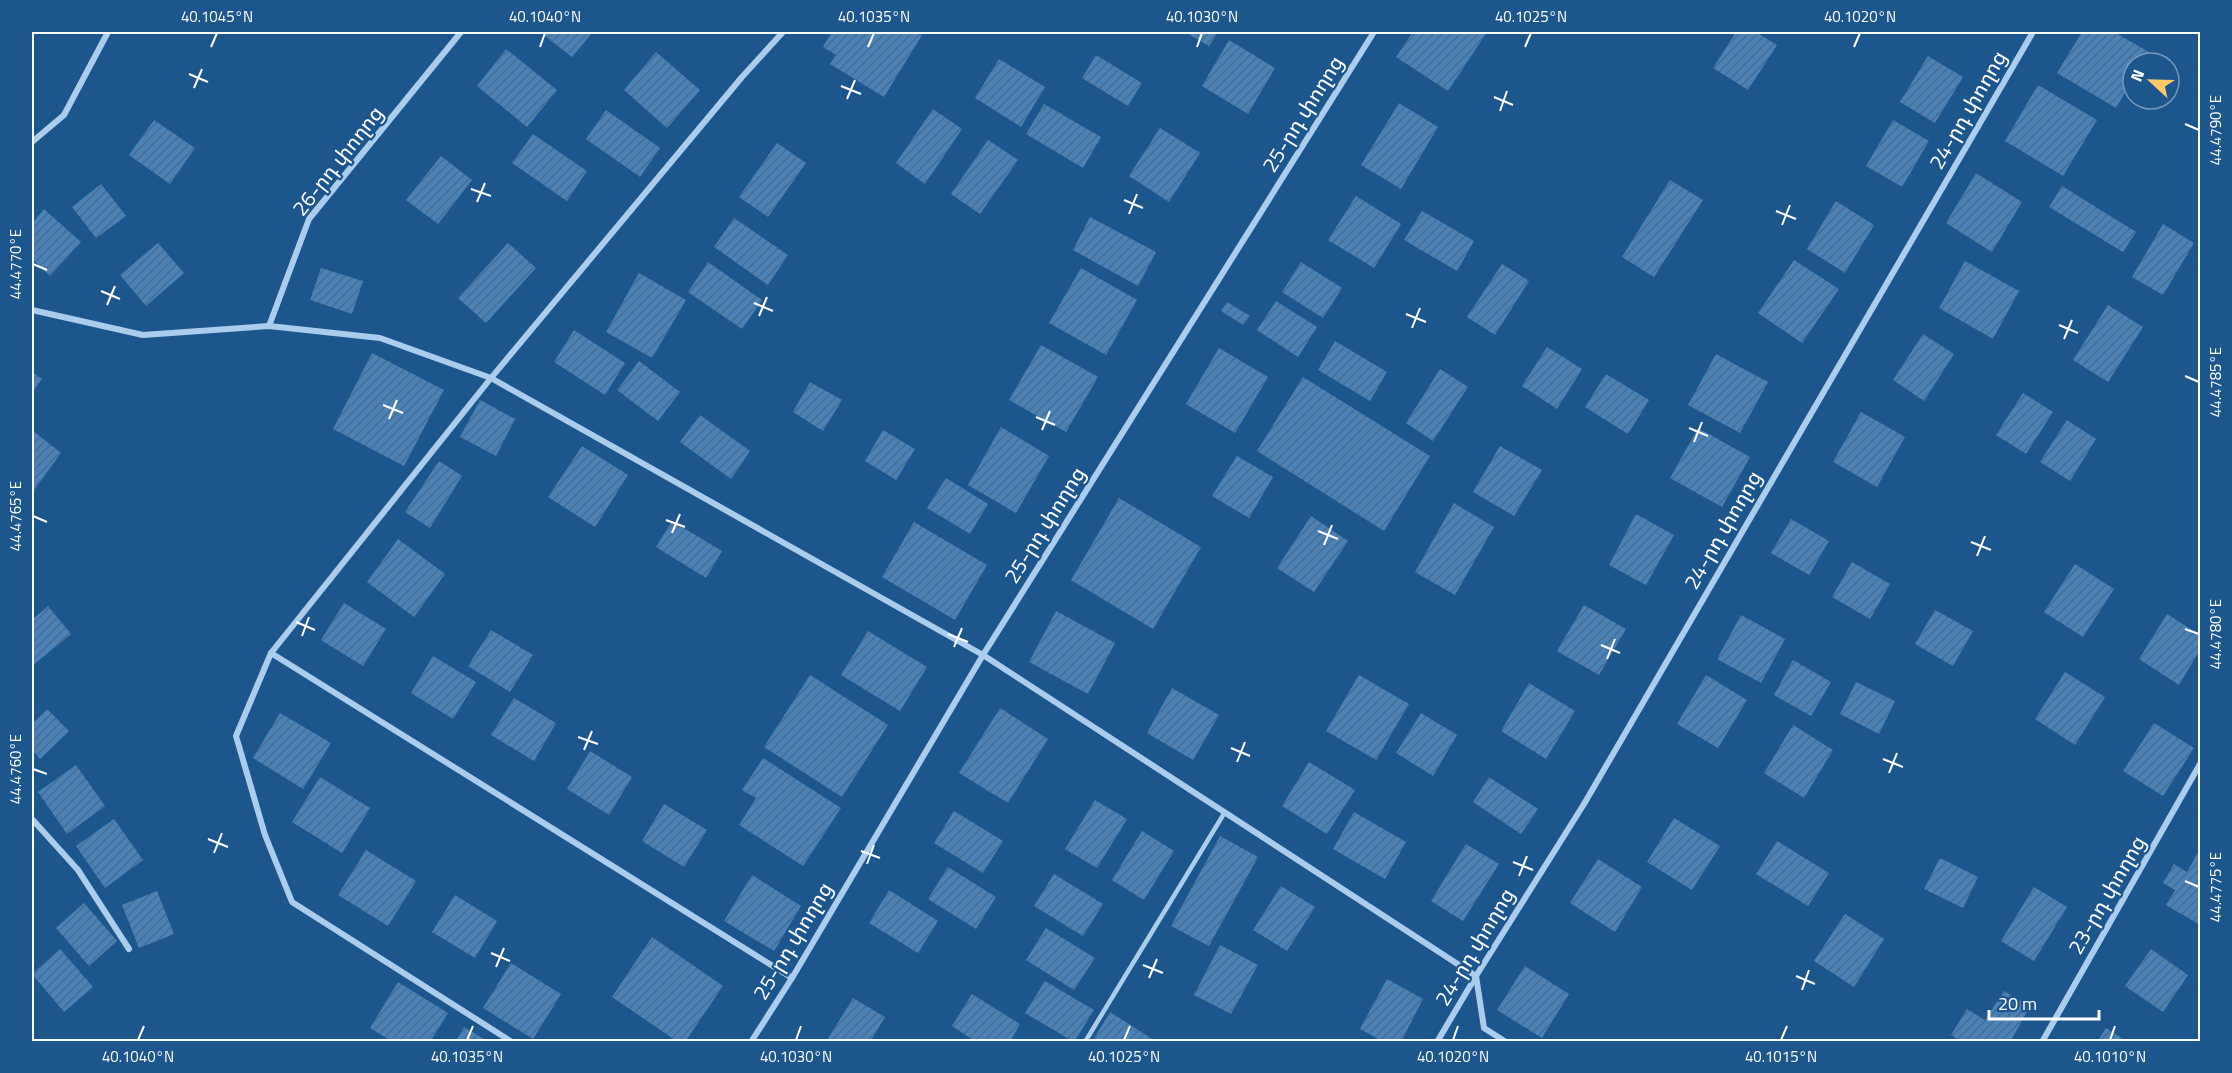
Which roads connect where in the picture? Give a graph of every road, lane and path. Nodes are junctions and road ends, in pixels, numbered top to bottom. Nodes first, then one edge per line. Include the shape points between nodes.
1 (108, 32) edge
2 (461, 32) edge
3 (783, 32) edge
4 (1374, 32) edge
5 (2033, 32) edge
6 (32, 142) edge
7 (32, 310) edge
8 (269, 326) junction
9 (491, 378) junction
10 (271, 653) junction
11 (983, 655) junction
12 (2200, 764) edge
13 (1225, 812) junction
14 (32, 819) edge
15 (129, 949) dead end
16 (1476, 976) junction
17 (792, 978) junction
18 (512, 1041) edge
19 (751, 1041) edge
20 (1085, 1041) edge
21 (1437, 1041) edge
22 (1506, 1041) edge
23 (2042, 1041) edge

1 - 6 street via 64,115
2 - 8 street, 26-րդ փողոց via 309,219
3 - 9 street
4 - 11 street, 25-րդ փողոց
5 - 16 street, 24-րդ փողոց via 1584,804
7 - 8 street via 143,335
8 - 9 street via 380,338
9 - 10 street
9 - 11 street
10 - 17 street
10 - 18 street via 236,736 265,835 292,902
11 - 13 street
11 - 17 street, 25-րդ փողոց
12 - 23 street, 23-րդ փողոց
13 - 16 street
13 - 20 lane
14 - 15 street via 78,870
16 - 21 street, 24-րդ փողոց
16 - 22 street via 1484,1028
17 - 19 street, 25-րդ փողոց

